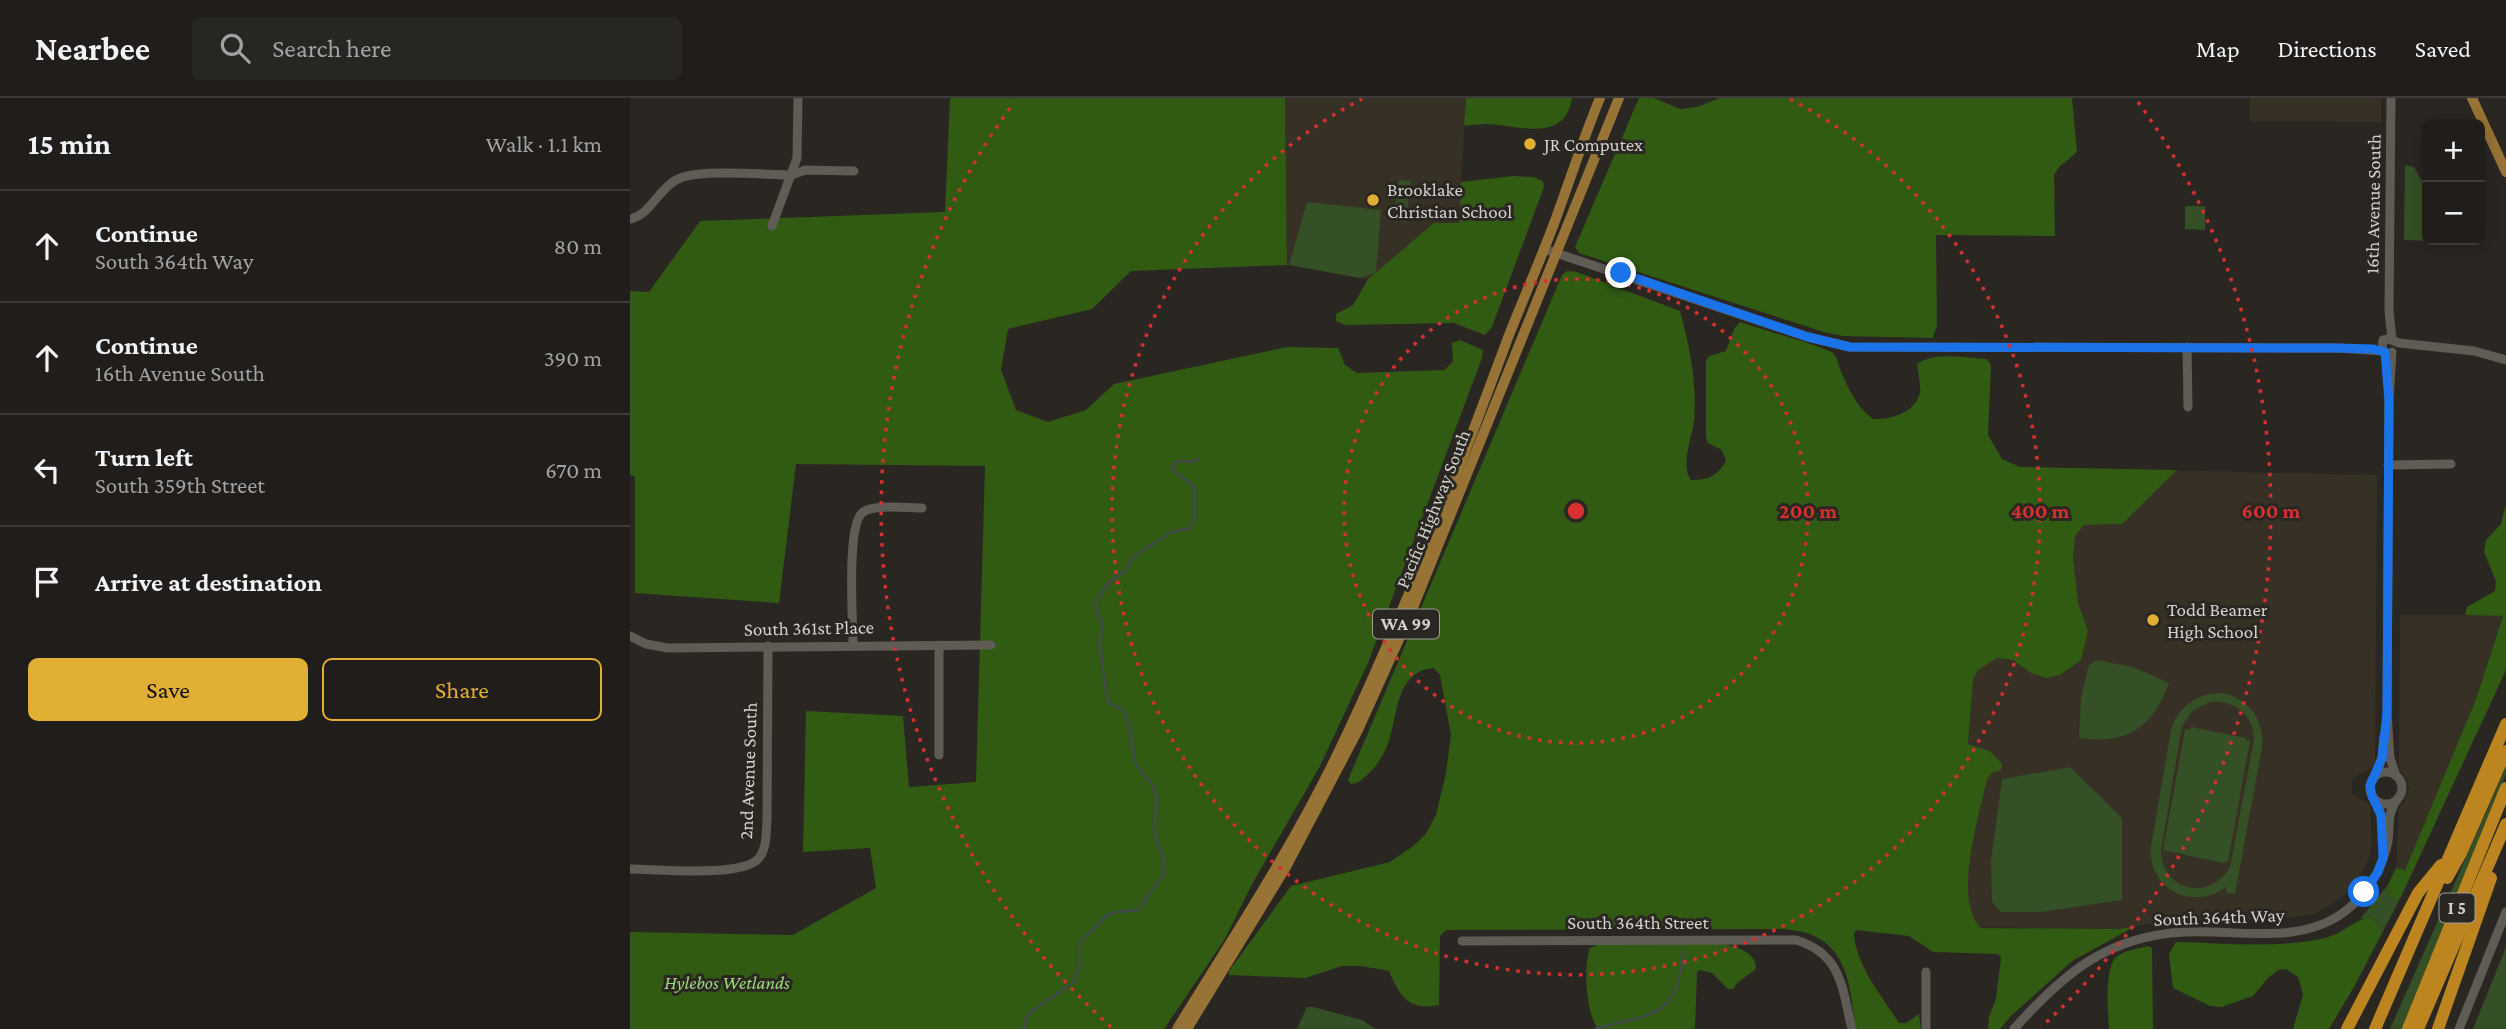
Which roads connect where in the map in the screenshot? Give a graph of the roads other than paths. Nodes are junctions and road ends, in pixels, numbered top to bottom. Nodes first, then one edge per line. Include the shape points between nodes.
1 (798, 98) edge
2 (1600, 98) edge
3 (1619, 98) edge
4 (2392, 98) edge
5 (2472, 98) edge
6 (854, 171) dead end
7 (2506, 172) edge
8 (792, 175) junction
9 (630, 219) edge
10 (772, 226) dead end
11 (1544, 249) junction
12 (1556, 253) junction
13 (2389, 346) junction
14 (2188, 347) junction
15 (2506, 360) edge
16 (2188, 407) dead end
17 (2451, 464) dead end
18 (2388, 465) junction
19 (922, 508) dead end
20 (630, 636) edge
21 (853, 645) junction
22 (939, 645) junction
23 (990, 645) dead end
24 (768, 646) junction
25 (2387, 713) junction
26 (2506, 724) edge
27 (2506, 751) edge
28 (939, 755) dead end
29 (2376, 775) junction
30 (2396, 776) junction
31 (2506, 788) edge
32 (2375, 800) junction
33 (2397, 800) junction
34 (2506, 824) edge
35 (2506, 836) edge
36 (2450, 853) junction
37 (2383, 858) junction
38 (630, 869) edge
39 (2506, 912) edge
40 (2418, 931) junction
41 (1462, 941) dead end
42 (1926, 972) dead end
43 (1177, 1029) edge
44 (1187, 1029) edge
45 (1852, 1029) edge
46 (1926, 1029) edge
47 (2014, 1029) edge
48 (2347, 1029) edge
49 (2375, 1029) edge
50 (2408, 1029) edge
51 (2418, 1029) edge
52 (2438, 1029) edge
53 (2459, 1029) edge

1 - 8 street via 798,149
2 - 11 main road, Pacific Highway South / WA 99
3 - 12 main road, Pacific Highway South / WA 99
4 - 13 street, 16th Avenue South
5 - 7 main road
6 - 8 street via 805,170
8 - 9 street via 684,176 663,190 641,215
8 - 10 street
11 - 12 street
11 - 43 main road, Pacific Highway South / WA 99 via 1420,567 1343,743 1289,845
12 - 14 street via 1850,347
12 - 44 main road, Pacific Highway South / WA 99 via 1410,615 1358,730 1286,867
13 - 14 street
13 - 15 street via 2424,345
13 - 18 street, 16th Avenue South
14 - 16 street
17 - 18 street
18 - 25 street, 16th Avenue South
19 - 21 street via 871,509 856,522 852,541
20 - 24 street, South 361st Place via 668,648
21 - 22 street, South 361st Place
21 - 24 street, South 361st Place
22 - 23 street, South 361st Place
22 - 28 street
24 - 38 street, 2nd Avenue South via 769,790 765,844 757,861 725,870
25 - 29 street, 16th Avenue South
25 - 30 street, 16th Avenue South
26 - 36 highway, I 5
27 - 40 highway, I 5 via 2461,853
29 - 30 street via 2388,772
29 - 32 street via 2370,786
30 - 33 street via 2402,788
31 - 50 highway, I 5
32 - 33 street via 2386,804
32 - 37 street via 2382,822
33 - 37 street, South 364th Way via 2390,814
34 - 51 highway, I 5
35 - 52 highway
36 - 40 highway, I 5
36 - 48 highway via 2417,893
37 - 47 street, South 364th Way via 2364,892 2325,924 2287,932 2169,933 2118,945 2070,972
39 - 53 street
40 - 49 highway, I 5
41 - 45 street, South 364th Street via 1786,939 1825,953 1835,969
42 - 46 street

